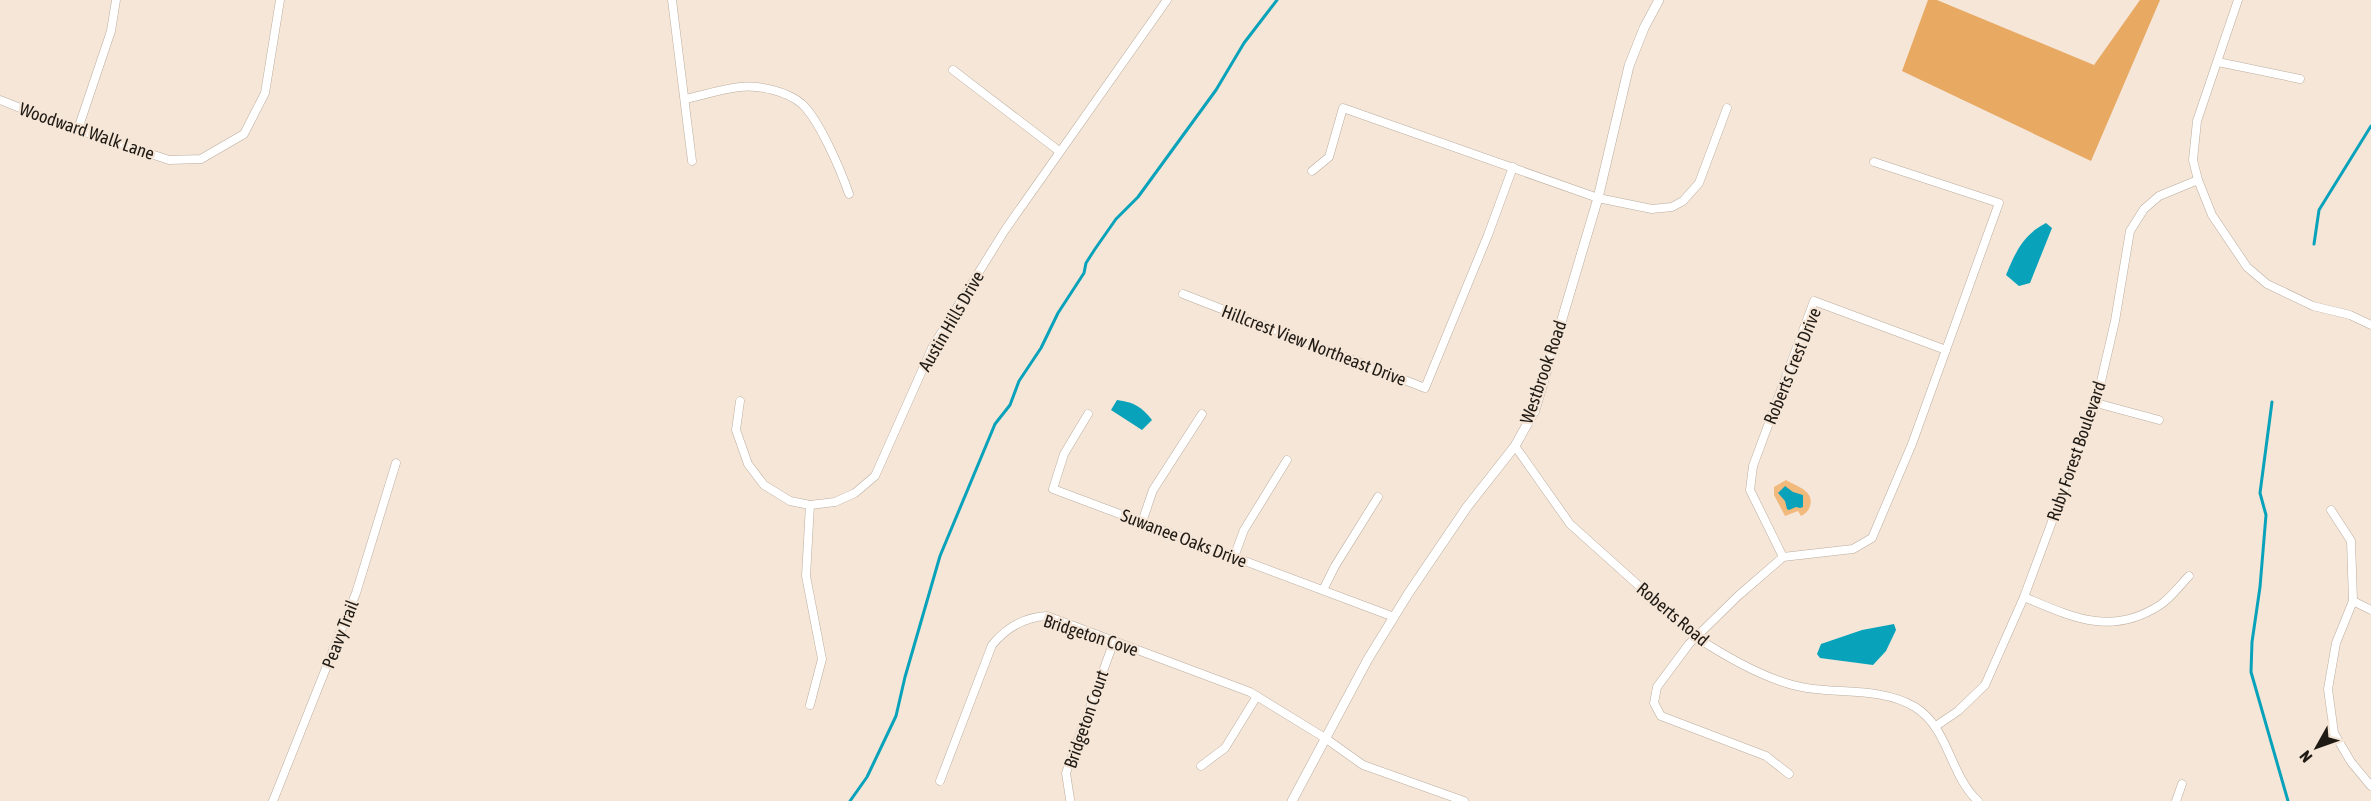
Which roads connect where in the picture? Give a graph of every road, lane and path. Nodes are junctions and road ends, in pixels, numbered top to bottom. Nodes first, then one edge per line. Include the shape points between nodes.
1 (116, 0) edge
2 (280, 0) edge
3 (672, 0) edge
4 (1167, 0) edge
5 (1659, 0) edge
6 (2238, 0) edge
7 (2218, 62) junction
8 (953, 70) dead end
9 (2300, 79) dead end
10 (686, 99) junction
11 (0, 100) edge
12 (1727, 108) dead end
13 (78, 129) junction
14 (1059, 151) junction
15 (692, 161) dead end
16 (1874, 162) dead end
17 (1513, 167) junction
18 (1312, 171) dead end
19 (2198, 180) junction
20 (849, 194) dead end
21 (1598, 198) junction
22 (1183, 294) dead end
23 (2371, 325) edge
24 (1946, 350) junction
25 (740, 401) dead end
26 (2096, 403) junction
27 (1088, 414) dead end
28 (1202, 414) dead end
29 (2159, 420) dead end
30 (1515, 446) junction
31 (1287, 460) dead end
32 (396, 463) dead end
33 (1378, 497) dead end
34 (810, 505) junction
35 (2331, 510) dead end
36 (1142, 522) junction
37 (1234, 557) junction
38 (1783, 557) junction
39 (2189, 576) dead end
40 (1323, 590) junction
41 (2024, 597) junction
42 (2353, 601) junction
43 (2371, 610) edge
44 (1394, 617) junction
45 (1696, 637) junction
46 (1114, 641) junction
47 (1257, 696) junction
48 (810, 705) dead end
49 (1936, 726) junction
50 (1325, 738) junction
51 (1201, 766) dead end
52 (1789, 774) dead end
53 (940, 781) dead end
54 (2182, 784) dead end
55 (2371, 786) edge
56 (1070, 799) dead end
57 (273, 801) edge
58 (1292, 801) edge
59 (1464, 801) edge
60 (1978, 801) edge
61 (2176, 801) edge

1 - 13 street via 111,31
2 - 13 street, Woodward Walk Lane via 265,93 244,134 201,159 170,160
3 - 10 street
4 - 14 street, Austin Hills Drive
5 - 21 street, Westbrook Road via 1629,66
6 - 7 street
7 - 9 street
7 - 19 street via 2197,121 2193,159
8 - 14 street
10 - 15 street
10 - 20 street via 741,87 784,94 802,104 841,171
11 - 13 street, Woodward Walk Lane
12 - 21 street via 1699,183 1683,201 1672,207 1652,209
14 - 34 street, Austin Hills Drive via 933,346 875,476 855,493 835,502
16 - 24 street via 1999,203
17 - 18 street via 1343,108 1329,157
17 - 21 street
17 - 22 street, Hillcrest View Northeast Drive via 1425,388
19 - 23 street via 2212,215 2247,267 2267,284 2313,306
19 - 26 street, Ruby Forest Boulevard via 2159,196 2144,209 2130,231
21 - 30 street, Westbrook Road via 1535,410
24 - 38 street via 1872,538 1853,549
24 - 38 street, Roberts Crest Drive via 1814,301 1753,466 1750,490
25 - 34 street, Austin Hills Drive via 736,430 748,464 765,485 790,501
26 - 29 street
26 - 41 street, Ruby Forest Boulevard
27 - 36 street, Suwanee Oaks Drive via 1064,454 1053,489
28 - 36 street via 1153,490
30 - 44 street, Westbrook Road via 1467,507
30 - 45 street, Roberts Road via 1570,524
31 - 37 street via 1244,530
32 - 57 street, Peavy Trail via 356,593
33 - 40 street
34 - 48 street via 806,576 822,659
35 - 42 street via 2351,541
36 - 37 street, Suwanee Oaks Drive
37 - 40 street, Suwanee Oaks Drive
38 - 45 street
39 - 41 street via 2162,604 2135,619 2115,623 2093,622
40 - 44 street, Suwanee Oaks Drive
41 - 49 street, Ruby Forest Boulevard via 1985,685
42 - 43 street
42 - 55 street via 2336,643 2328,689 2334,733
44 - 50 street, Westbrook Road
45 - 49 street, Roberts Road via 1786,684 1894,697 1917,708
45 - 52 street via 1657,687 1654,703 1661,716 1766,756
46 - 47 street, Bridgeton Cove
46 - 53 street, Bridgeton Cove via 1047,616 1032,617 1003,632 992,645
46 - 56 street, Bridgeton Court via 1066,772
47 - 50 street, Bridgeton Cove
47 - 51 street via 1225,748
49 - 60 street via 1954,765
50 - 58 street, Westbrook Road
50 - 59 street, Bridgeton Cove via 1364,765
54 - 61 street

